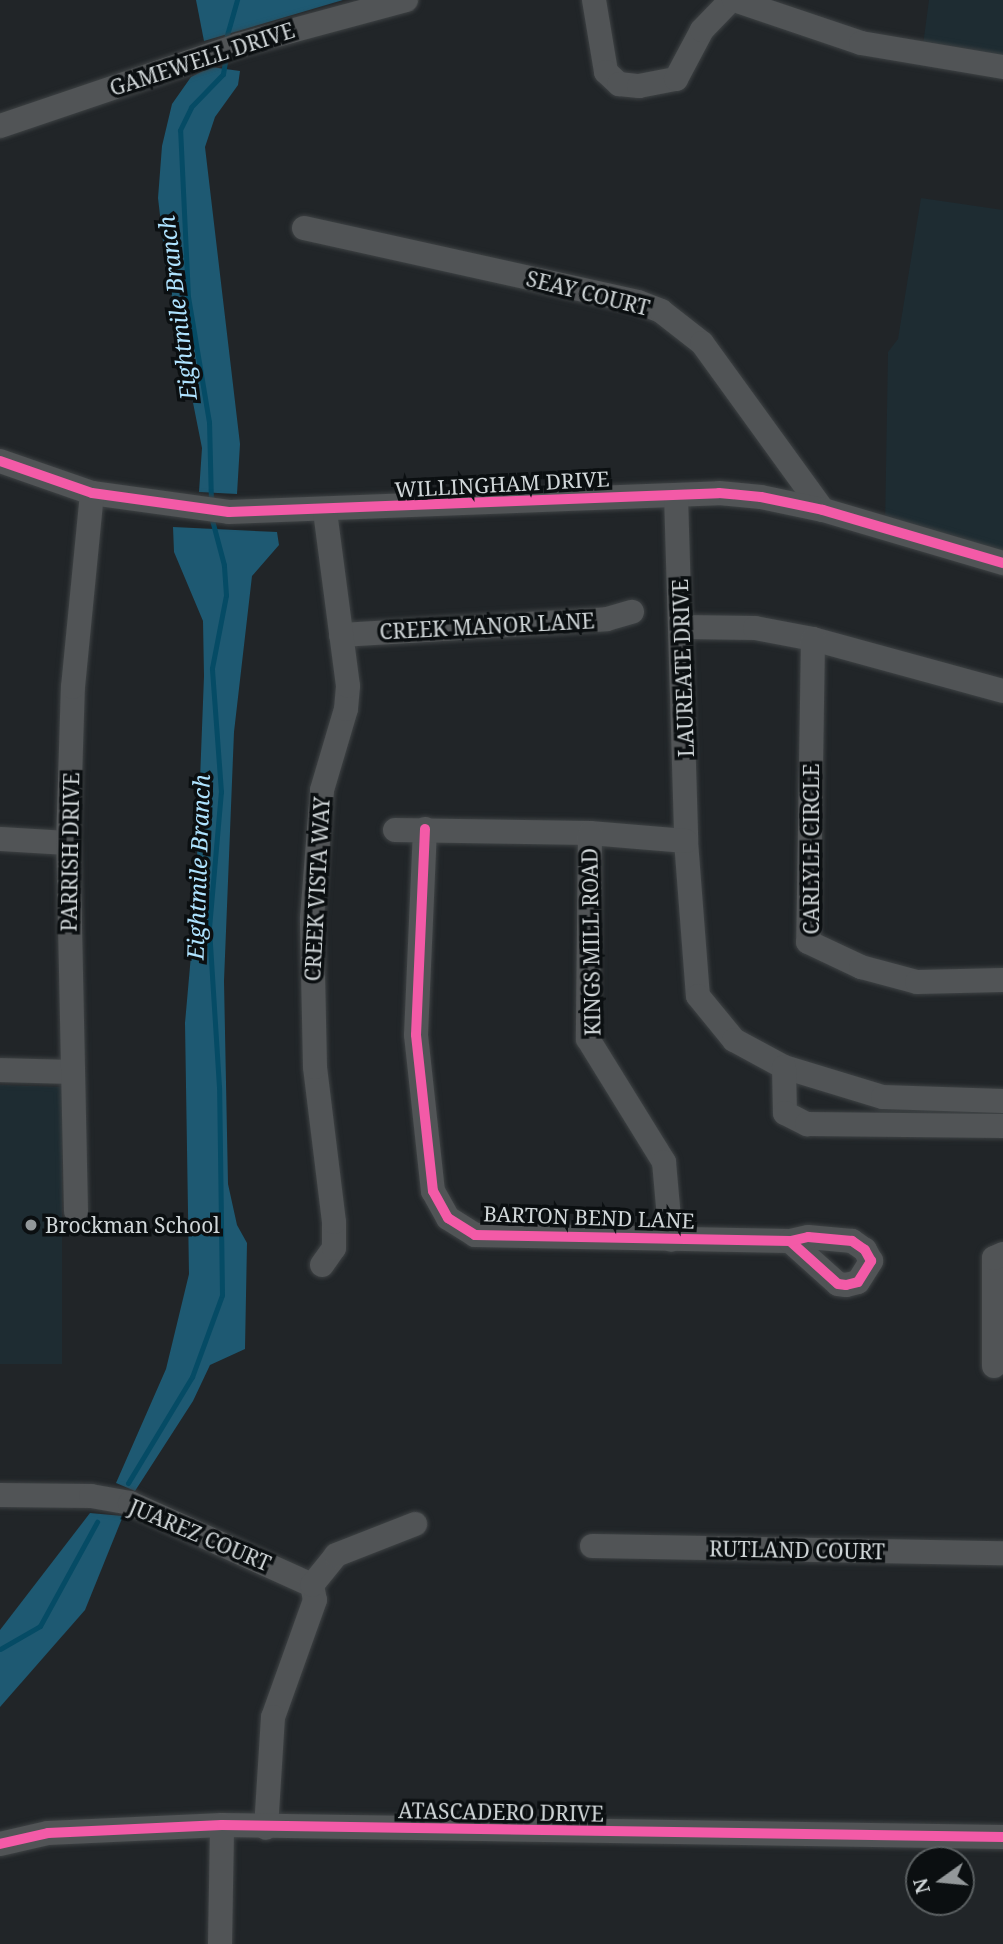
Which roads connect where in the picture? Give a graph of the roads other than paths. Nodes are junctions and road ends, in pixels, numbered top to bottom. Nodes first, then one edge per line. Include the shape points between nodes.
1 (406, 0) edge
2 (594, 0) edge
3 (733, 0) edge
4 (1003, 67) edge
5 (0, 126) edge
6 (304, 228) dead end
7 (0, 461) edge
8 (92, 493) junction
9 (676, 495) junction
10 (823, 510) junction
11 (324, 511) junction
12 (1003, 564) edge
13 (632, 612) dead end
14 (684, 626) junction
15 (341, 635) junction
16 (813, 639) junction
17 (1003, 691) edge
18 (395, 830) dead end
19 (425, 830) junction
20 (590, 833) junction
21 (0, 839) edge
22 (686, 841) junction
23 (68, 843) junction
24 (1003, 980) edge
25 (784, 1067) junction
26 (0, 1070) edge
27 (71, 1072) junction
28 (1003, 1101) edge
29 (1003, 1126) edge
30 (76, 1212) dead end
31 (671, 1240) junction
32 (790, 1241) dead end
33 (1003, 1254) edge
34 (322, 1265) dead end
35 (994, 1366) dead end
36 (0, 1496) edge
37 (415, 1524) dead end
38 (592, 1546) dead end
39 (1003, 1553) edge
40 (312, 1585) junction
41 (222, 1825) junction
42 (265, 1828) junction
43 (1003, 1837) edge
44 (0, 1844) edge
45 (220, 1944) edge

1 - 5 street, GAMEWELL DRIVE via 239,45
2 - 3 street via 606,72 619,84 639,86 676,79 702,30
3 - 4 street via 861,43
6 - 10 street, SEAY COURT via 638,302 661,311 702,343
7 - 8 street, WILLINGHAM DRIVE
8 - 11 street, WILLINGHAM DRIVE via 229,512
8 - 23 street, PARRISH DRIVE via 74,687
9 - 10 street, WILLINGHAM DRIVE via 761,497
9 - 11 street, WILLINGHAM DRIVE
9 - 14 street, LAUREATE DRIVE
10 - 12 street, WILLINGHAM DRIVE
11 - 15 street, CREEK VISTA WAY
13 - 15 street, CREEK MANOR LANE via 607,619
14 - 16 street via 755,628
14 - 22 street, LAUREATE DRIVE
15 - 34 street, CREEK VISTA WAY via 347,698 321,790 312,918 315,1067 334,1222 334,1248
16 - 17 street
16 - 24 street, CARLYLE CIRCLE via 808,942 861,967 918,982
18 - 19 street
19 - 20 street
19 - 31 street, BARTON BEND LANE via 416,1035 433,1191 448,1218 475,1235
20 - 22 street
20 - 31 street, KINGS MILL ROAD via 588,1040 664,1162
21 - 23 street
22 - 25 street, LAUREATE DRIVE via 698,996 734,1040
23 - 27 street, PARRISH DRIVE
25 - 28 street, LAUREATE DRIVE via 883,1097
25 - 29 street via 785,1113 807,1124
26 - 27 street
27 - 30 street, PARRISH DRIVE
31 - 32 street, BARTON BEND LANE
33 - 35 street via 994,1258
36 - 40 street, JUAREZ COURT via 91,1496 130,1503
37 - 40 street via 336,1555
38 - 39 street, RUTLAND COURT
40 - 42 street via 314,1600 273,1717
41 - 42 street, ATASCADERO DRIVE
41 - 44 street, ATASCADERO DRIVE via 48,1833
41 - 45 street
42 - 43 street, ATASCADERO DRIVE

